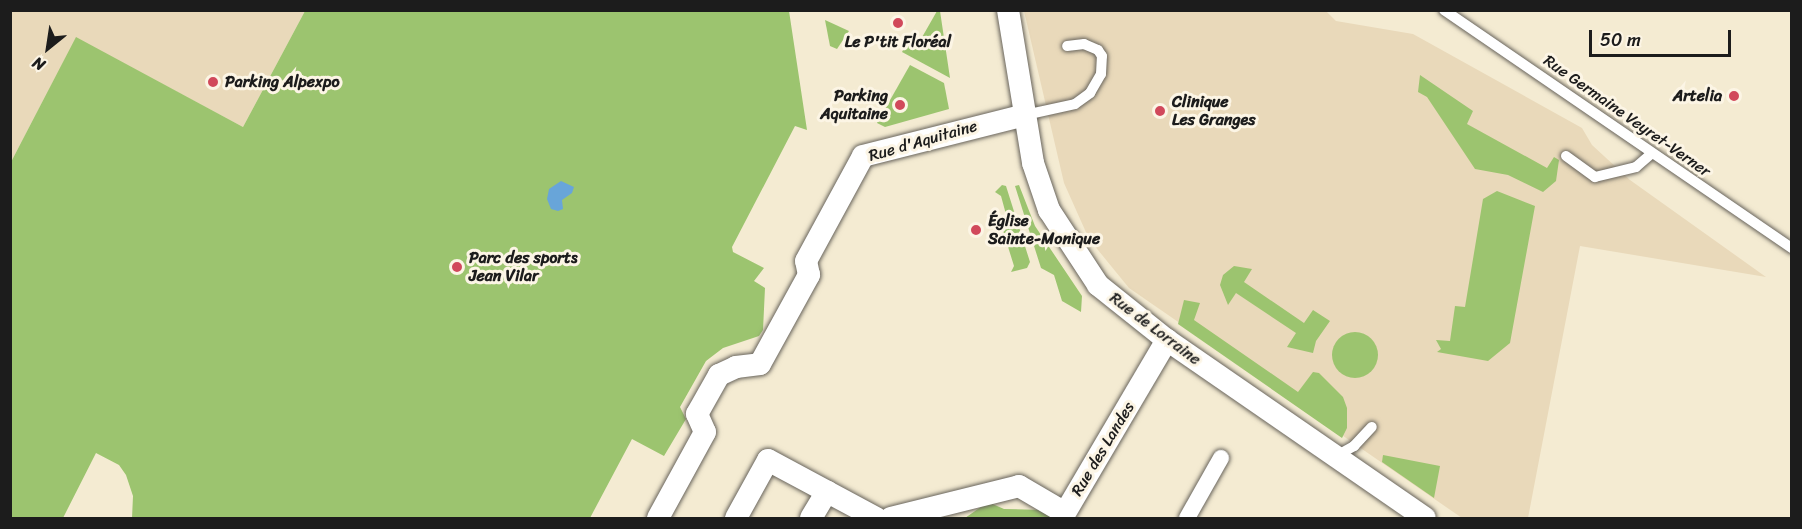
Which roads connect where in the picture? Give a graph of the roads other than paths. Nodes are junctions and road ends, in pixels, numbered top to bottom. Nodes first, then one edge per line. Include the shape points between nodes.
1 (1008, 10) edge
2 (1444, 10) edge
3 (1067, 46) dead end
4 (1025, 115) junction
5 (1652, 153) junction
6 (1566, 156) dead end
7 (1791, 248) edge
8 (1167, 340) junction
9 (1372, 427) dead end
10 (1336, 456) junction
11 (1221, 458) dead end
12 (827, 491) junction
13 (658, 519) edge
14 (736, 519) edge
15 (811, 519) edge
16 (876, 519) edge
17 (891, 519) edge
18 (1187, 519) edge
19 (1425, 519) edge

1 - 4 street, Rue de Lorraine
2 - 5 lane, Rue Germaine Veyret-Verner
3 - 4 lane via 1084,44 1102,56 1101,74 1090,93 1075,104
4 - 8 street, Rue de Lorraine via 1033,163 1049,210 1074,253 1106,292
4 - 13 street, Rue d'Aquitaine via 863,156 806,261 809,275 760,364 736,367 719,375 697,414 705,432
5 - 6 lane via 1636,167 1595,177
5 - 7 lane, Rue Germaine Veyret-Verner
8 - 10 street, Rue de Lorraine
8 - 17 street, Rue des Landes via 1065,513 1019,486
9 - 10 lane via 1354,446
10 - 19 street, Rue de Lorraine
11 - 18 street
12 - 14 street via 768,460
12 - 15 street
12 - 16 street

